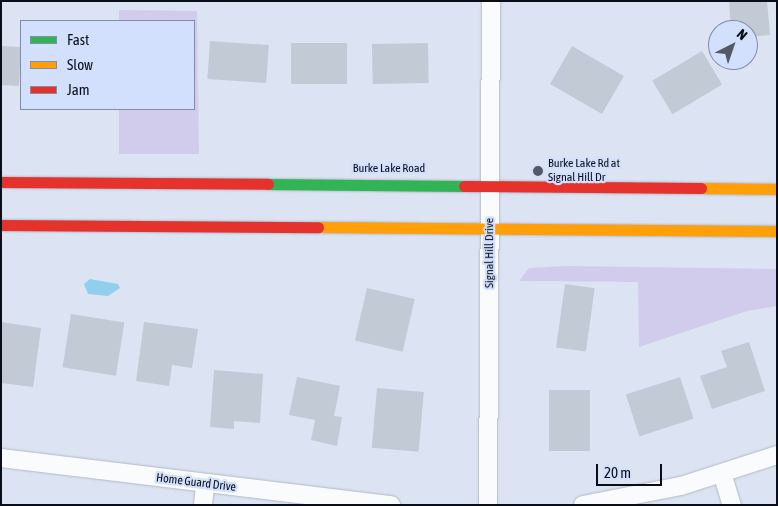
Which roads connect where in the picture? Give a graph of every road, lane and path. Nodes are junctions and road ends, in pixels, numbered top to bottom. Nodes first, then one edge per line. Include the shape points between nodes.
1 (491, 1) edge
2 (1, 182) edge
3 (490, 184) junction
4 (777, 189) edge
5 (1, 225) edge
6 (491, 228) junction
7 (777, 231) edge
8 (777, 455) edge
9 (1, 458) edge
10 (722, 473) junction
11 (206, 485) junction
12 (203, 505) edge
13 (391, 505) edge
14 (488, 505) edge
15 (583, 505) edge
16 (732, 505) edge

1 - 3 street, Signal Hill Drive
2 - 3 main road, Burke Lake Road
3 - 4 main road, Burke Lake Road
3 - 6 street, Signal Hill Drive
5 - 6 main road
6 - 7 main road
6 - 14 street, Signal Hill Drive
8 - 10 street
9 - 11 street, Home Guard Drive
10 - 15 street via 644,495
10 - 16 street
11 - 12 street
11 - 13 street, Home Guard Drive

